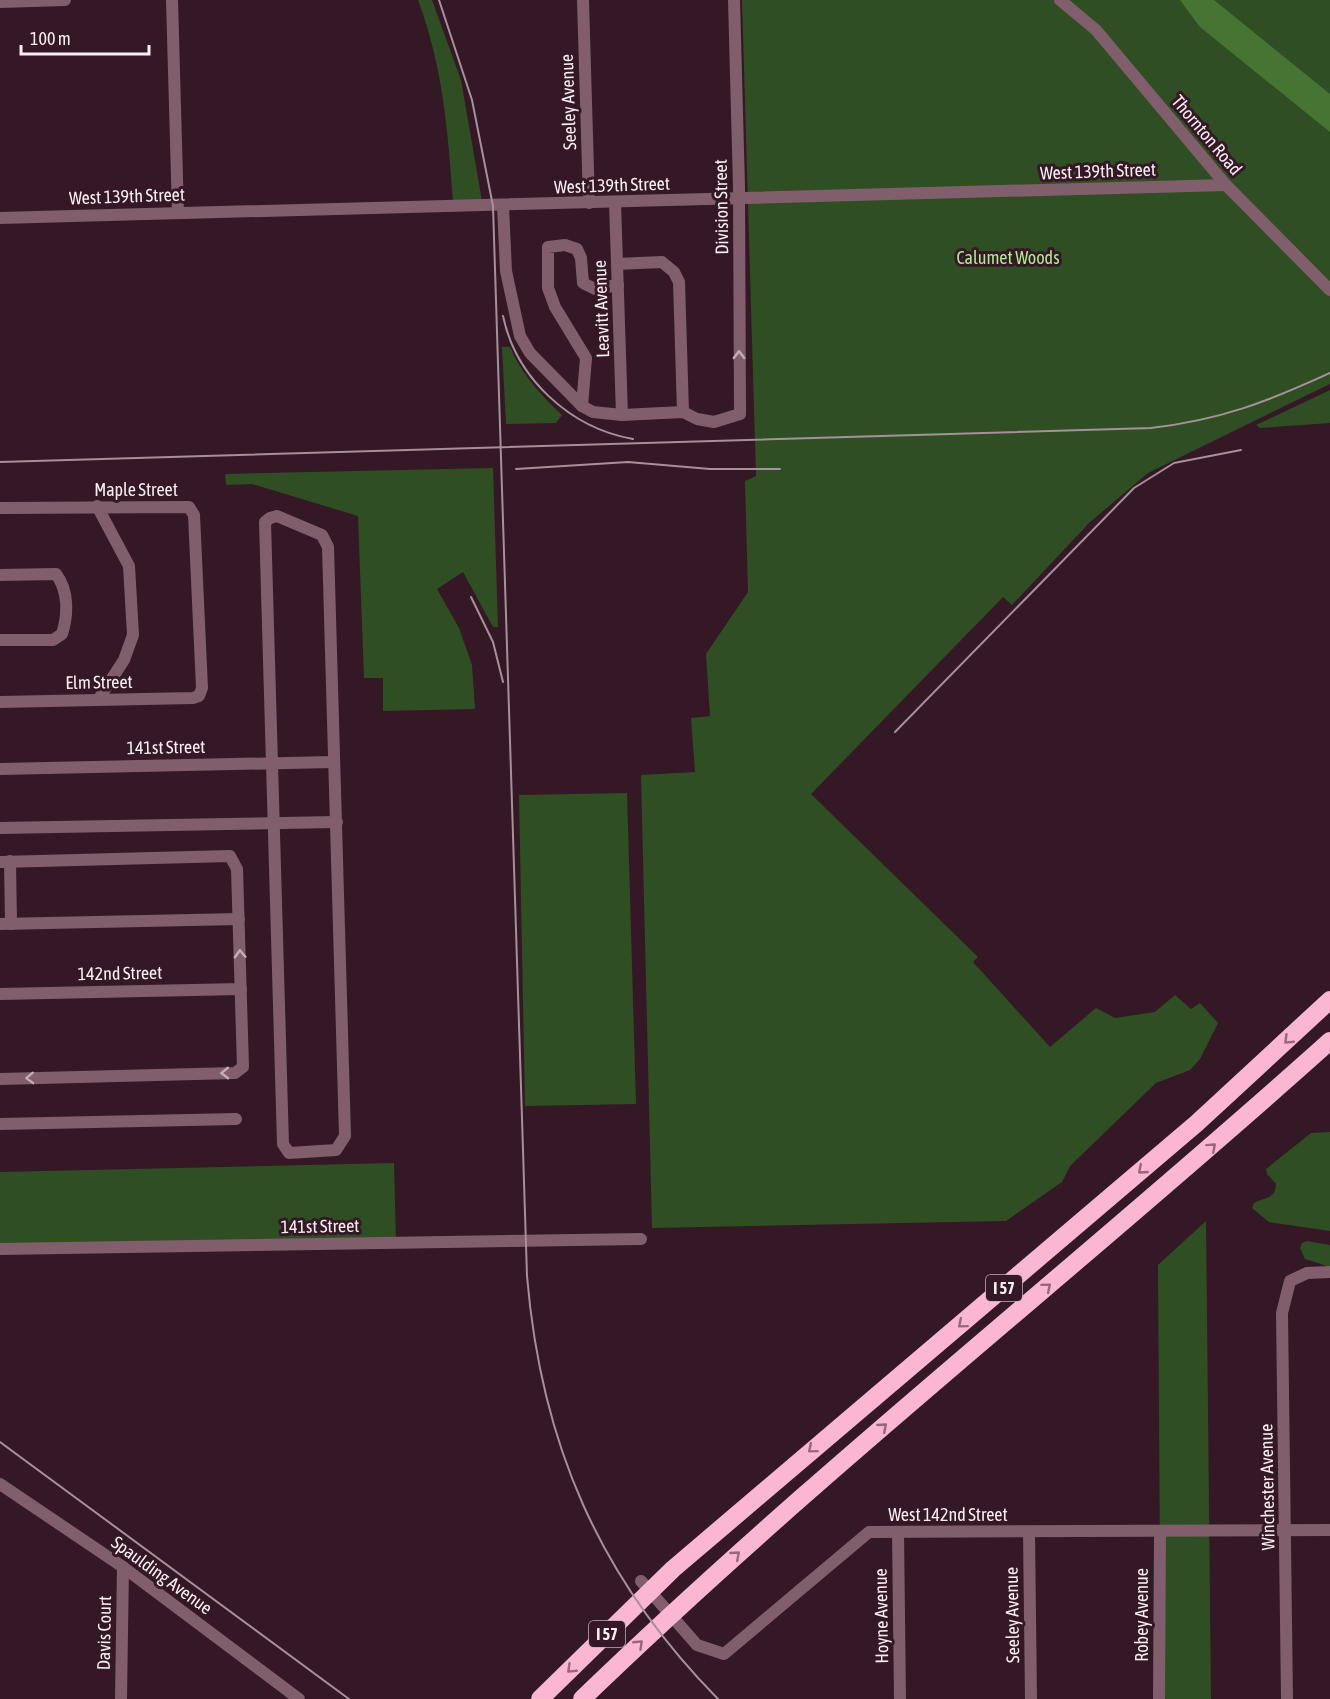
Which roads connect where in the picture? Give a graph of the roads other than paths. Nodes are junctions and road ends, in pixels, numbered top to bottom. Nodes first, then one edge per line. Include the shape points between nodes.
1 (65, 0) edge
2 (172, 0) edge
3 (583, 0) edge
4 (734, 0) edge
5 (1060, 0) edge
6 (0, 2) edge
7 (1226, 186) junction
8 (739, 200) junction
9 (615, 203) junction
10 (589, 204) junction
11 (503, 206) junction
12 (178, 213) junction
13 (0, 218) edge
14 (617, 264) junction
15 (618, 285) junction
16 (1330, 290) edge
17 (582, 406) junction
18 (683, 412) junction
19 (622, 415) junction
20 (97, 506) junction
21 (0, 508) edge
22 (0, 575) edge
23 (0, 640) edge
24 (199, 696) joint
25 (98, 700) junction
26 (0, 702) edge
27 (333, 762) junction
28 (273, 763) junction
29 (0, 769) edge
30 (274, 822) junction
31 (337, 822) junction
32 (0, 828) edge
33 (5, 861) edge
34 (239, 919) junction
35 (5, 924) edge
36 (242, 989) junction
37 (0, 994) edge
38 (1330, 1000) edge
39 (1330, 1041) edge
40 (0, 1079) edge
41 (236, 1119) dead end
42 (0, 1124) edge
43 (641, 1239) dead end
44 (0, 1249) edge
45 (1330, 1272) edge
46 (0, 1484) edge
47 (1330, 1530) edge
48 (1160, 1531) junction
49 (1286, 1531) junction
50 (898, 1532) junction
51 (1029, 1532) junction
52 (123, 1567) junction
53 (641, 1581) dead end
54 (121, 1699) edge
55 (299, 1699) edge
56 (540, 1699) edge
57 (582, 1699) edge
58 (900, 1699) edge
59 (1031, 1699) edge
60 (1159, 1699) edge
61 (1287, 1699) edge

1 - 6 street
2 - 12 street
3 - 10 street, Seeley Avenue
4 - 8 street, Division Street
5 - 7 street, Thornton Road via 1096,30
7 - 8 street, West 139th Street
7 - 16 street, Thornton Road
8 - 9 street, West 139th Street
18 -> 8 street, Division Street via 714,422 740,414
9 - 10 street, West 139th Street
9 - 14 street, Leavitt Avenue
10 - 11 street, West 139th Street
11 - 12 street, West 139th Street
11 - 17 street via 506,271 520,336 530,353
12 - 13 street, West 139th Street
14 - 15 street, Leavitt Avenue
14 - 18 street via 662,262 675,272 679,282
15 - 17 street via 595,289 583,283 577,249 564,245 548,248 548,288 586,358
15 - 19 street, Leavitt Avenue
17 - 19 street via 593,412
18 - 19 street
20 - 21 street, Maple Street
20 - 24 street, Maple Street via 178,505 189,507 194,515 202,688
20 - 25 street via 129,566 133,635 124,660
22 - 23 street via 56,574 65,594 67,618 62,634 53,640
24 - 25 street, Elm Street
25 - 26 street, Elm Street
27 - 28 street, 141st Street
27 - 28 street via 328,547 322,535 277,516 265,522
27 - 31 street
28 - 29 street, 141st Street
28 - 30 street
30 - 31 street
30 - 31 street via 283,1144 289,1153 336,1150 345,1136
30 - 32 street
33 - 34 street via 230,856 237,869
33 - 35 street
34 - 35 street
36 -> 34 street
36 - 37 street, 142nd Street
36 -> 40 street via 240,1072
38 -> 56 highway, I 57 via 1197,1123 673,1569
57 -> 39 highway, I 57 via 691,1594
41 - 42 street
43 - 44 street, 141st Street
45 - 49 street, Winchester Avenue via 1296,1277 1287,1288 1282,1312
46 - 52 street, Spaulding Avenue
47 - 49 street, West 142nd Street
48 - 49 street, West 142nd Street
48 - 51 street, West 142nd Street
48 - 60 street, Robey Avenue
49 - 61 street, Winchester Avenue
50 - 51 street, West 142nd Street
50 - 53 street, West 142nd Street via 869,1532 724,1654 697,1645
50 - 58 street, Hoyne Avenue
51 - 59 street, Seeley Avenue
52 - 54 street, Davis Court
52 - 55 street, Spaulding Avenue

